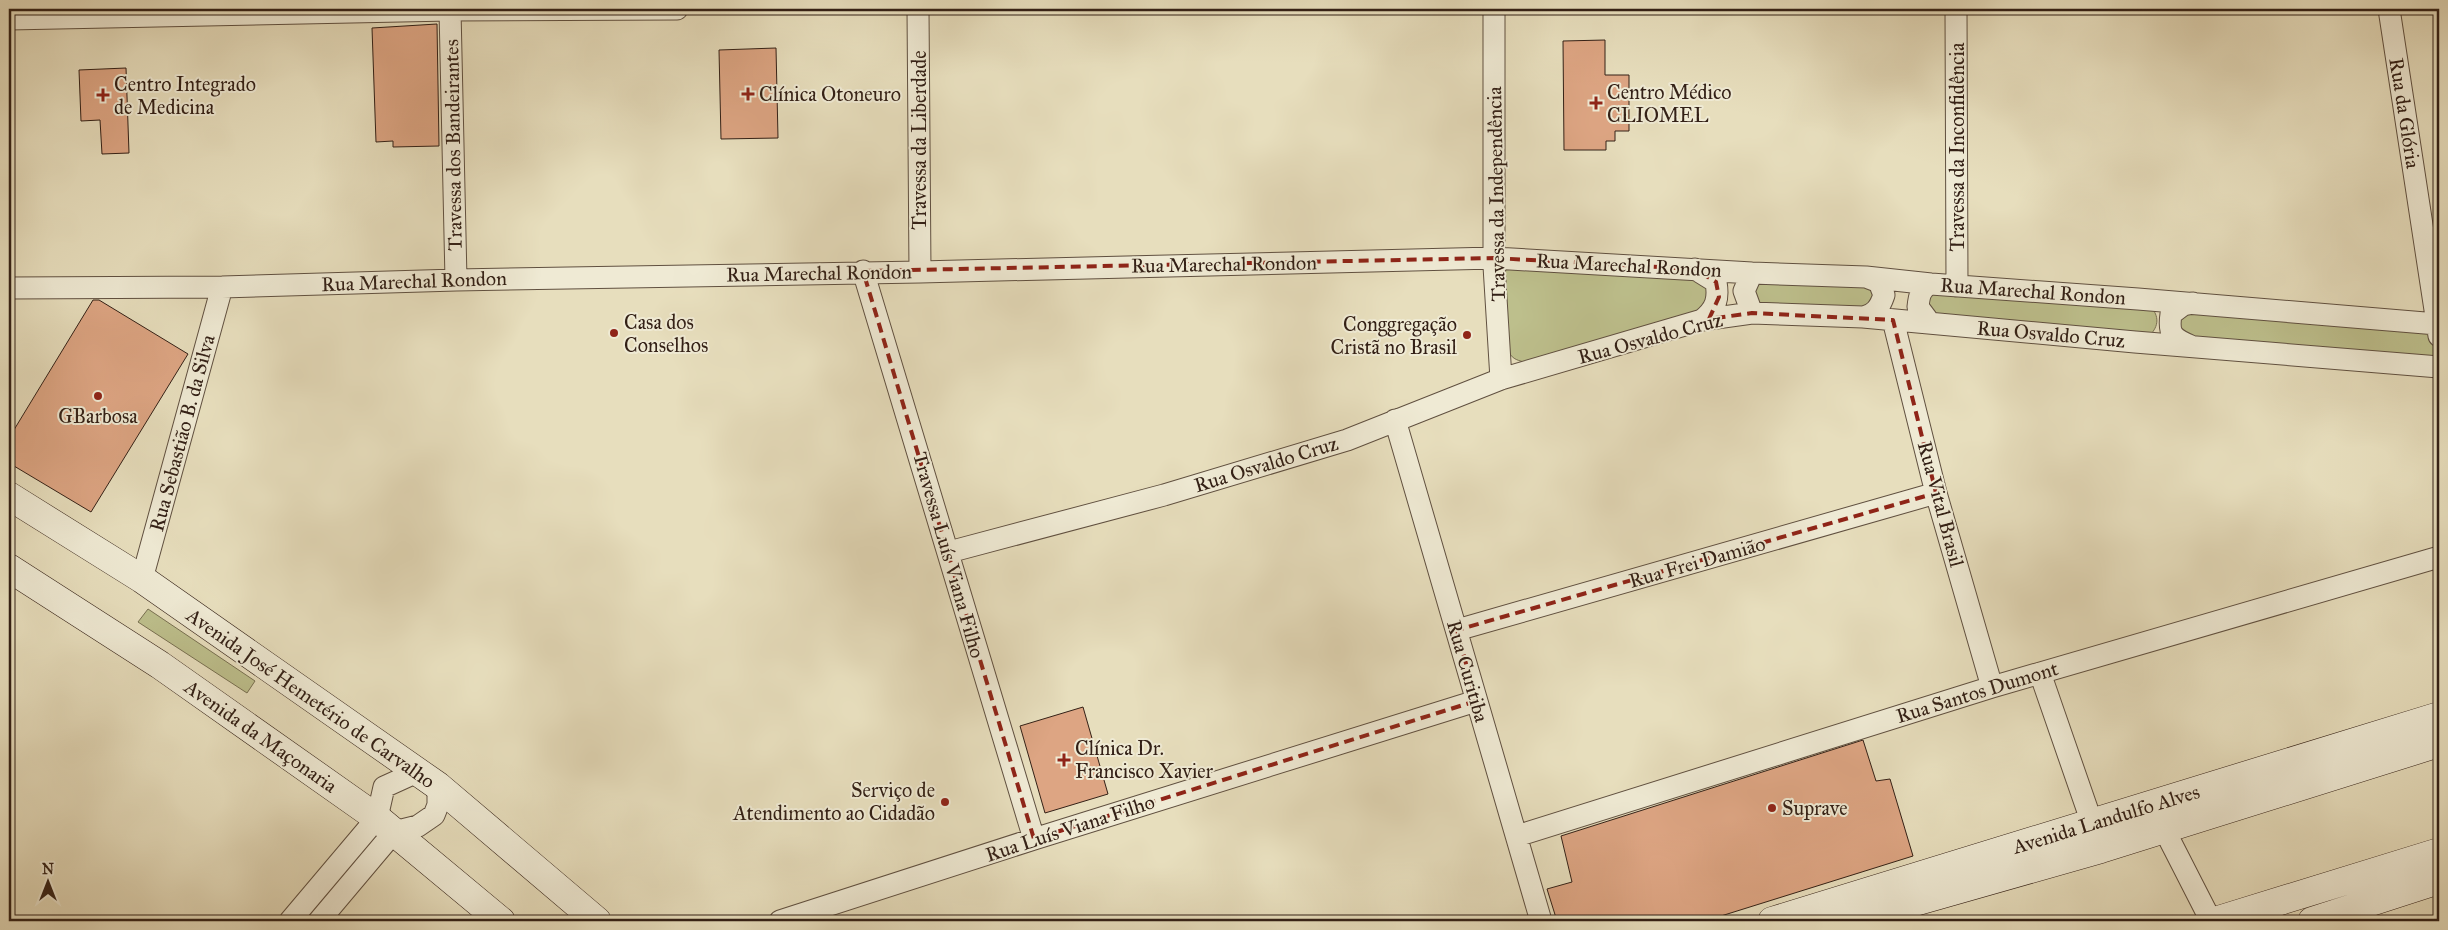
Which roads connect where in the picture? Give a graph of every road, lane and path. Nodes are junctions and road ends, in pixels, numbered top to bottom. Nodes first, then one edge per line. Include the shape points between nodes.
1 (677, 9) edge
2 (918, 9) edge
3 (1494, 9) edge
4 (1956, 9) edge
5 (2388, 9) edge
6 (450, 10) junction
7 (9, 19) edge
8 (1494, 258) junction
9 (1695, 269) junction
10 (863, 271) junction
11 (920, 272) junction
12 (1752, 273) junction
13 (1866, 277) junction
14 (456, 280) junction
15 (1931, 284) junction
16 (1958, 286) junction
17 (222, 287) junction
18 (9, 288) edge
19 (2138, 299) junction
20 (2194, 303) junction
21 (1752, 312) junction
22 (1862, 316) junction
23 (1702, 320) junction
24 (1893, 320) junction
25 (1930, 323) junction
26 (2438, 330) edge
27 (2135, 342) junction
28 (2193, 347) junction
29 (2439, 367) edge
30 (1501, 379) junction
31 (1395, 420) junction
32 (1936, 493) junction
33 (9, 496) edge
34 (949, 552) junction
35 (2439, 557) edge
36 (9, 568) edge
37 (142, 579) junction
38 (1457, 630) junction
39 (2040, 673) junction
40 (1992, 687) junction
41 (1476, 701) junction
42 (2439, 716) edge
43 (2439, 743) edge
44 (428, 779) junction
45 (2091, 822) junction
46 (386, 825) junction
47 (2164, 829) junction
48 (1517, 836) junction
49 (1034, 839) junction
50 (2101, 848) junction
51 (2439, 852) edge
52 (2439, 880) edge
53 (290, 921) edge
54 (319, 921) edge
55 (501, 921) edge
56 (597, 921) edge
57 (780, 921) edge
58 (1541, 921) edge
59 (1772, 921) edge
60 (1848, 921) edge
61 (2211, 921) edge
62 (2215, 921) edge
63 (2312, 921) edge

1 - 6 street
2 - 11 street, Travessa da Liberdade
3 - 8 street, Travessa da Independência
4 - 16 street, Travessa da Inconfidência
5 - 26 street, Rua da Glória
6 - 7 street
6 - 14 street, Travessa dos Bandeirantes
8 - 9 street, Rua Marechal Rondon
8 - 11 street, Rua Marechal Rondon
8 - 30 street, Travessa da Independência
9 - 12 street, Rua Marechal Rondon
9 - 23 street via 1716,282 1719,297 1712,312
10 - 11 street, Rua Marechal Rondon
10 - 14 street, Rua Marechal Rondon
10 - 34 street, Travessa Luís Viana Filho
12 - 13 street, Rua Marechal Rondon
12 - 21 street via 1744,291
13 - 15 street, Rua Marechal Rondon
13 - 22 street via 1879,282 1884,295 1880,307 1870,316
14 - 17 street, Rua Marechal Rondon
15 - 16 street, Rua Marechal Rondon
15 - 25 street via 1919,296 1918,307
16 - 19 street, Rua Marechal Rondon
17 - 18 street, Rua Marechal Rondon
17 - 37 street, Rua Sebastião B. da Silva
19 - 20 street, Rua Marechal Rondon
19 - 27 street via 2152,305 2159,316 2155,332
20 - 26 street, Rua Marechal Rondon
20 - 28 street via 2183,305 2171,314 2169,328 2176,340
21 - 22 street, Rua Osvaldo Cruz
21 - 23 street, Rua Osvaldo Cruz
22 - 24 street, Rua Osvaldo Cruz
23 - 30 street, Rua Osvaldo Cruz
24 - 25 street, Rua Osvaldo Cruz
24 - 32 street, Rua Vital Brasil
25 - 27 street, Rua Osvaldo Cruz
27 - 28 street, Rua Osvaldo Cruz
28 - 29 street, Rua Osvaldo Cruz
30 - 31 street, Rua Osvaldo Cruz
31 - 34 street, Rua Osvaldo Cruz via 1347,440 1164,495
31 - 38 street, Rua Curitiba
32 - 38 street, Rua Frei Damião
32 - 40 street, Rua Vital Brasil
33 - 37 street, Avenida José Hemetério de Carvalho
34 - 49 street, Travessa Luís Viana Filho
35 - 39 street, Rua Santos Dumont
36 - 46 street, Avenida da Maçonaria via 160,665
37 - 44 street, Avenida José Hemetério de Carvalho
38 - 41 street, Rua Curitiba
39 - 40 street, Rua Santos Dumont
39 - 45 street
40 - 48 street, Rua Santos Dumont
41 - 48 street, Rua Curitiba
41 - 49 street, Rua Luís Viana Filho
42 - 45 street, Avenida Landulfo Alves
43 - 47 street, Avenida Landulfo Alves
44 - 46 street via 384,787
44 - 46 street via 438,805 434,815 418,826
44 - 56 street, Avenida José Hemetério de Carvalho
45 - 50 street
45 - 59 street, Avenida Landulfo Alves
46 - 53 street
46 - 54 street
46 - 55 street, Avenida da Maçonaria
47 - 50 street, Avenida Landulfo Alves
47 - 61 street
48 - 58 street, Rua Curitiba
49 - 57 street, Rua Luís Viana Filho
50 - 60 street, Avenida Landulfo Alves
51 - 62 street
52 - 63 street

